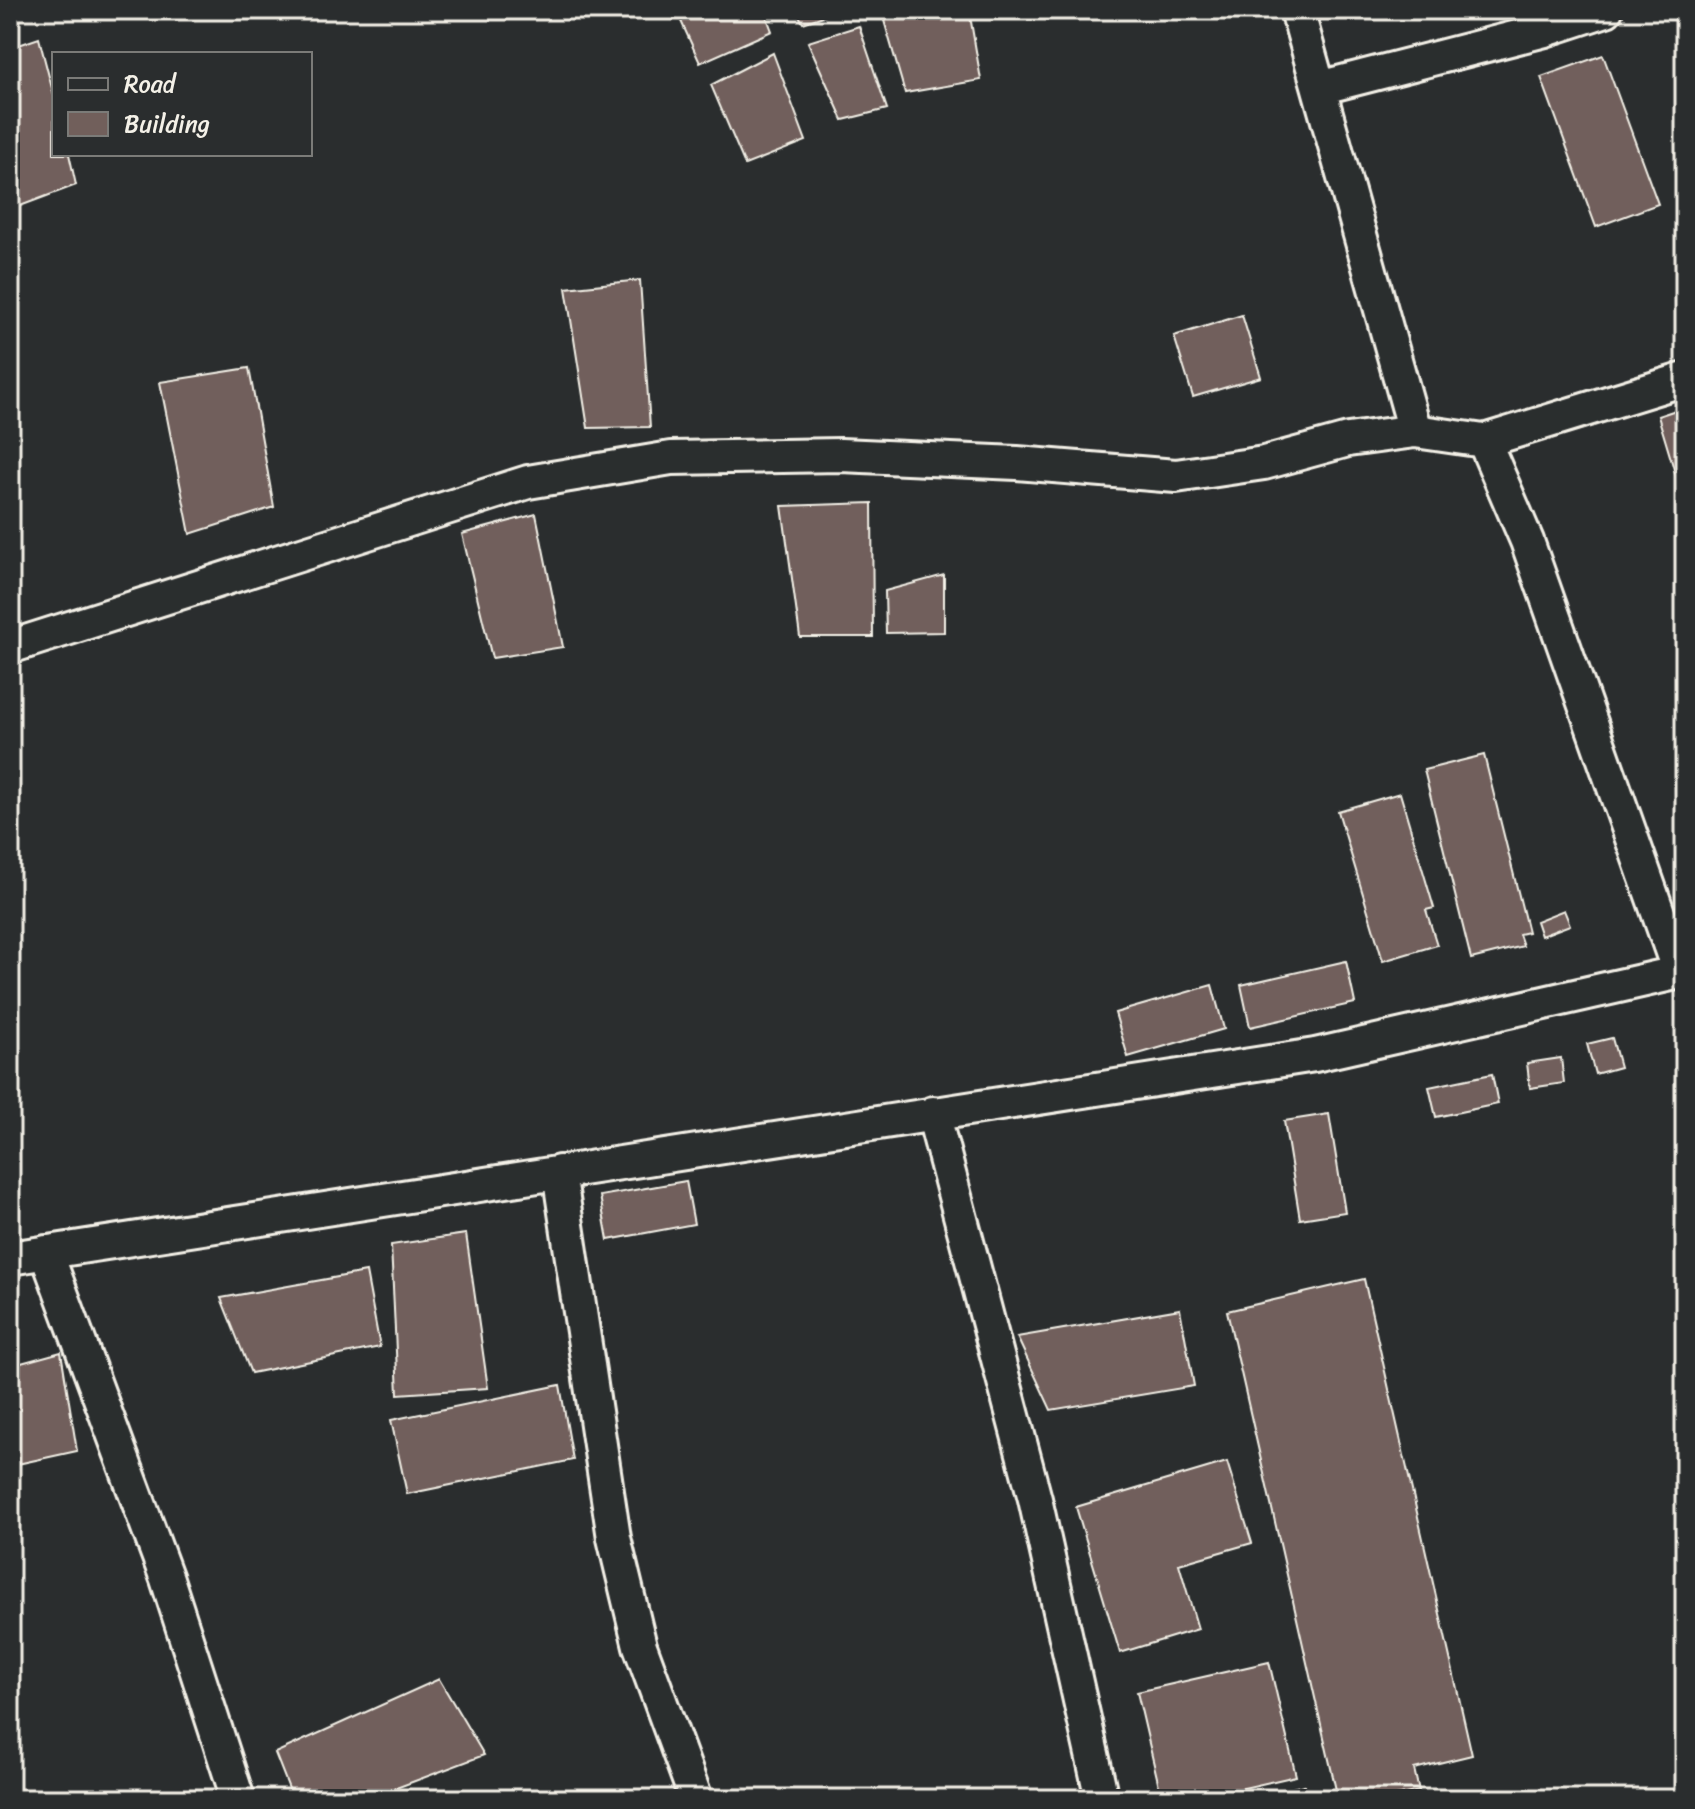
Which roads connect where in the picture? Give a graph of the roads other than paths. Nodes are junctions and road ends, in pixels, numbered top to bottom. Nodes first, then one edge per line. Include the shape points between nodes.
1 (1297, 10) edge
2 (1606, 10) edge
3 (1319, 88) junction
4 (1685, 379) edge
5 (1415, 431) junction
6 (1484, 441) junction
7 (10, 647) edge
8 (1682, 972) edge
9 (933, 1113) junction
10 (559, 1172) junction
11 (46, 1252) junction
12 (10, 1258) edge
13 (238, 1799) edge
14 (696, 1799) edge
15 (1102, 1799) edge

1 - 3 street
2 - 3 street
3 - 5 street
4 - 6 street
5 - 6 street
5 - 7 street via 1176,476 841,455 671,458 528,482
6 - 8 street via 1527,541
8 - 9 street via 1315,1055
9 - 10 street
9 - 15 street via 1035,1499
10 - 11 street
10 - 14 street via 614,1538 640,1646
11 - 12 street
11 - 13 street via 167,1579

